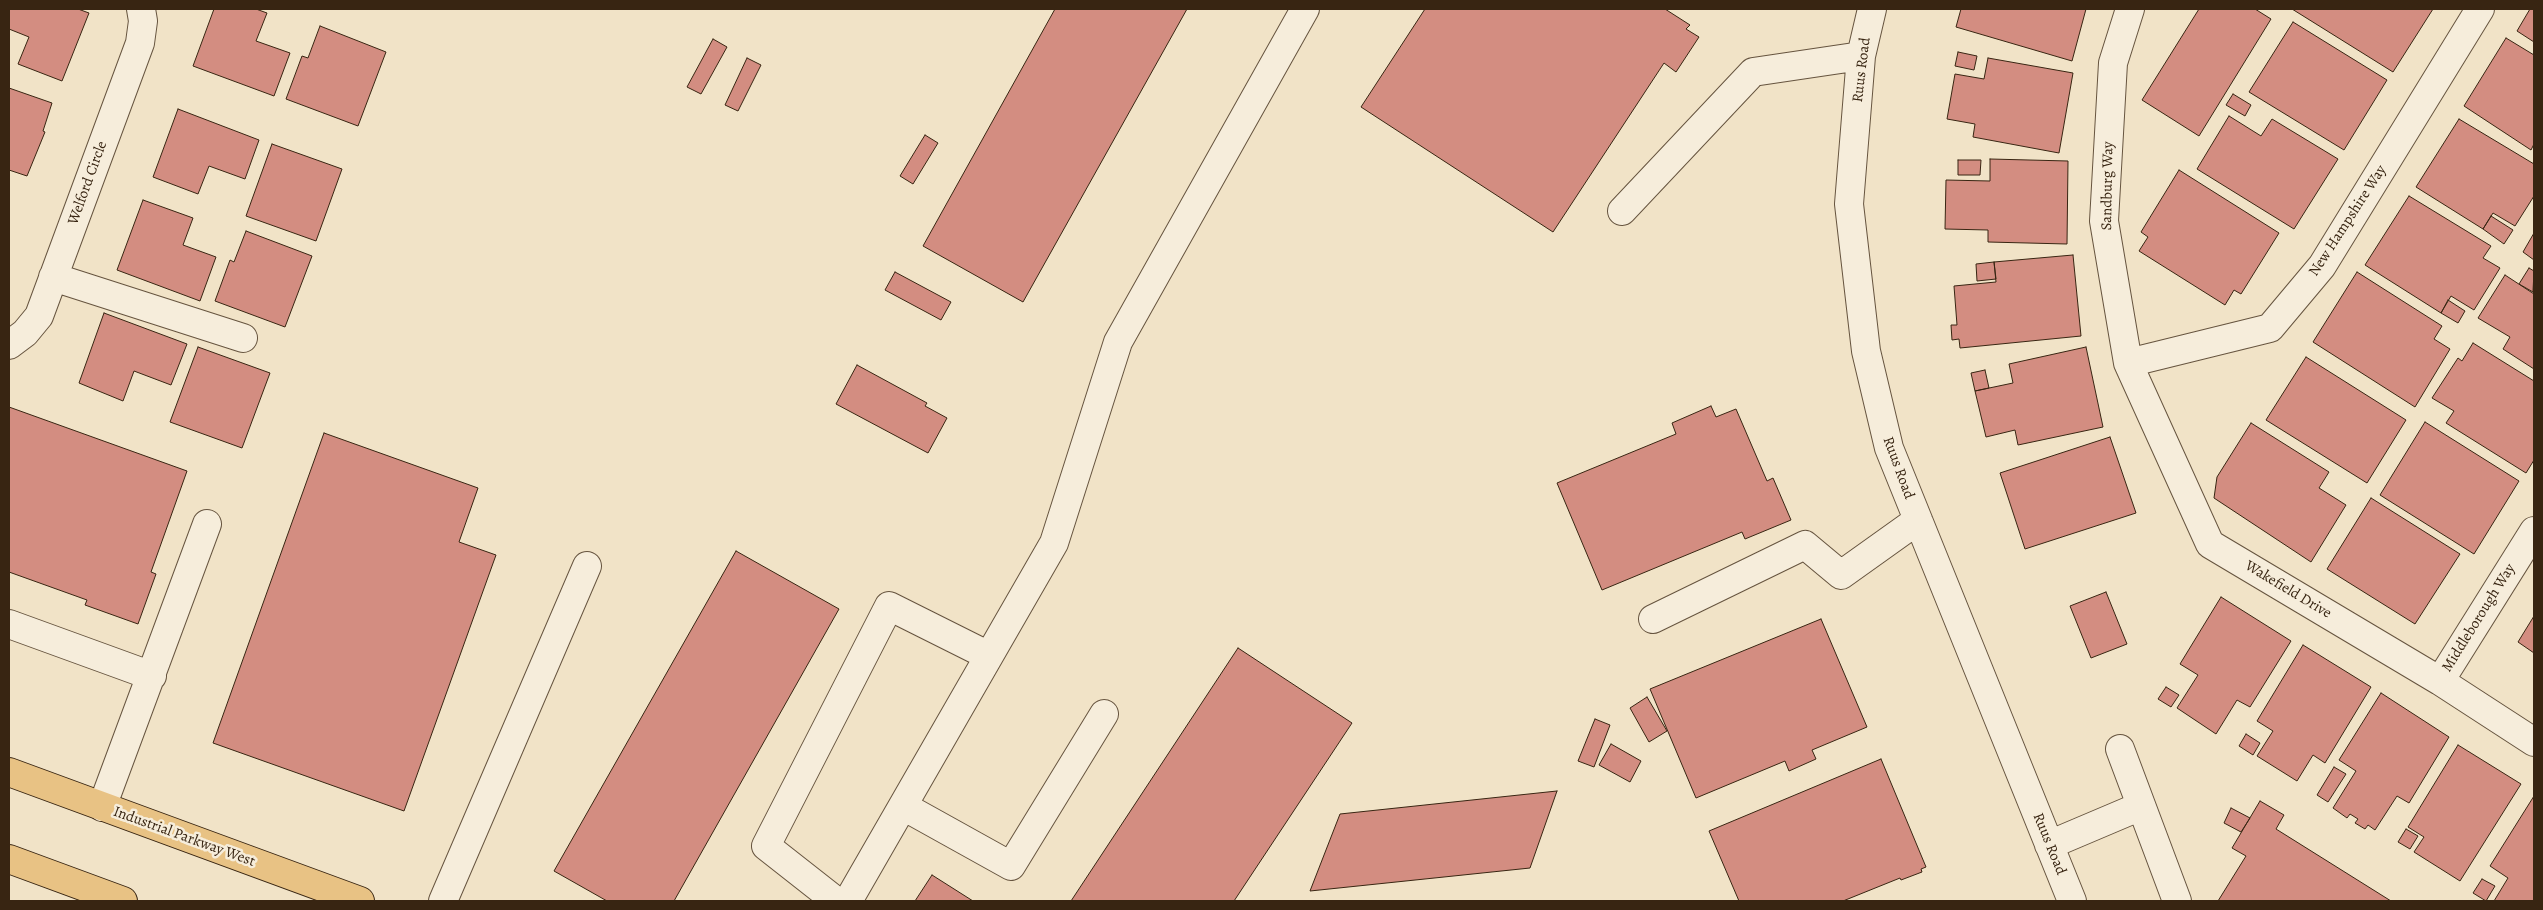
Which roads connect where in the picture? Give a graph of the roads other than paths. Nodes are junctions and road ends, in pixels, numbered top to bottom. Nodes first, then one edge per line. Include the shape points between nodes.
1 (141, 9) edge
2 (1305, 9) edge
3 (1872, 9) edge
4 (2130, 9) edge
5 (2480, 9) edge
6 (1861, 56) junction
7 (1622, 211) dead end
8 (53, 277) junction
9 (243, 338) dead end
10 (9, 344) edge
11 (2128, 363) junction
12 (1918, 520) junction
13 (207, 524) dead end
14 (2534, 531) edge
15 (587, 566) dead end
16 (1653, 619) dead end
17 (9, 624) edge
18 (989, 656) junction
19 (152, 676) junction
20 (2440, 681) junction
21 (1104, 714) dead end
22 (2534, 742) edge
23 (2120, 750) dead end
24 (9, 772) edge
25 (102, 806) junction
26 (903, 806) junction
27 (2141, 806) junction
28 (2049, 844) junction
29 (9, 860) edge
30 (123, 901) edge
31 (360, 901) edge
32 (443, 901) edge
33 (836, 901) edge
34 (848, 901) edge
35 (2072, 901) edge
36 (2177, 901) edge

1 - 8 street, Welford Circle via 140,43
2 - 18 street via 1118,342 1054,543
3 - 6 street, Ruus Road
4 - 11 street, Sandburg Way via 2113,63 2104,220
5 - 11 street, New Hampshire Way via 2322,266 2270,328
6 - 7 street via 1753,72
6 - 12 street, Ruus Road via 1849,204 1866,351 1889,448
8 - 9 street
8 - 10 street, Welford Circle via 39,316 25,333
11 - 20 street, Wakefield Drive via 2210,544
12 - 16 street via 1842,575 1805,545
12 - 28 street, Ruus Road
13 - 19 street
14 - 20 street, Middleborough Way
15 - 32 street
17 - 19 street
18 - 26 street
18 - 33 street via 888,606 766,846
19 - 25 street
20 - 22 street, Wakefield Drive
21 - 26 street via 1011,866
23 - 27 street
24 - 25 main road, Industrial Parkway West
25 - 31 main road, Industrial Parkway West
26 - 34 street
27 - 28 street
27 - 36 street
28 - 35 street, Ruus Road
29 - 30 main road

